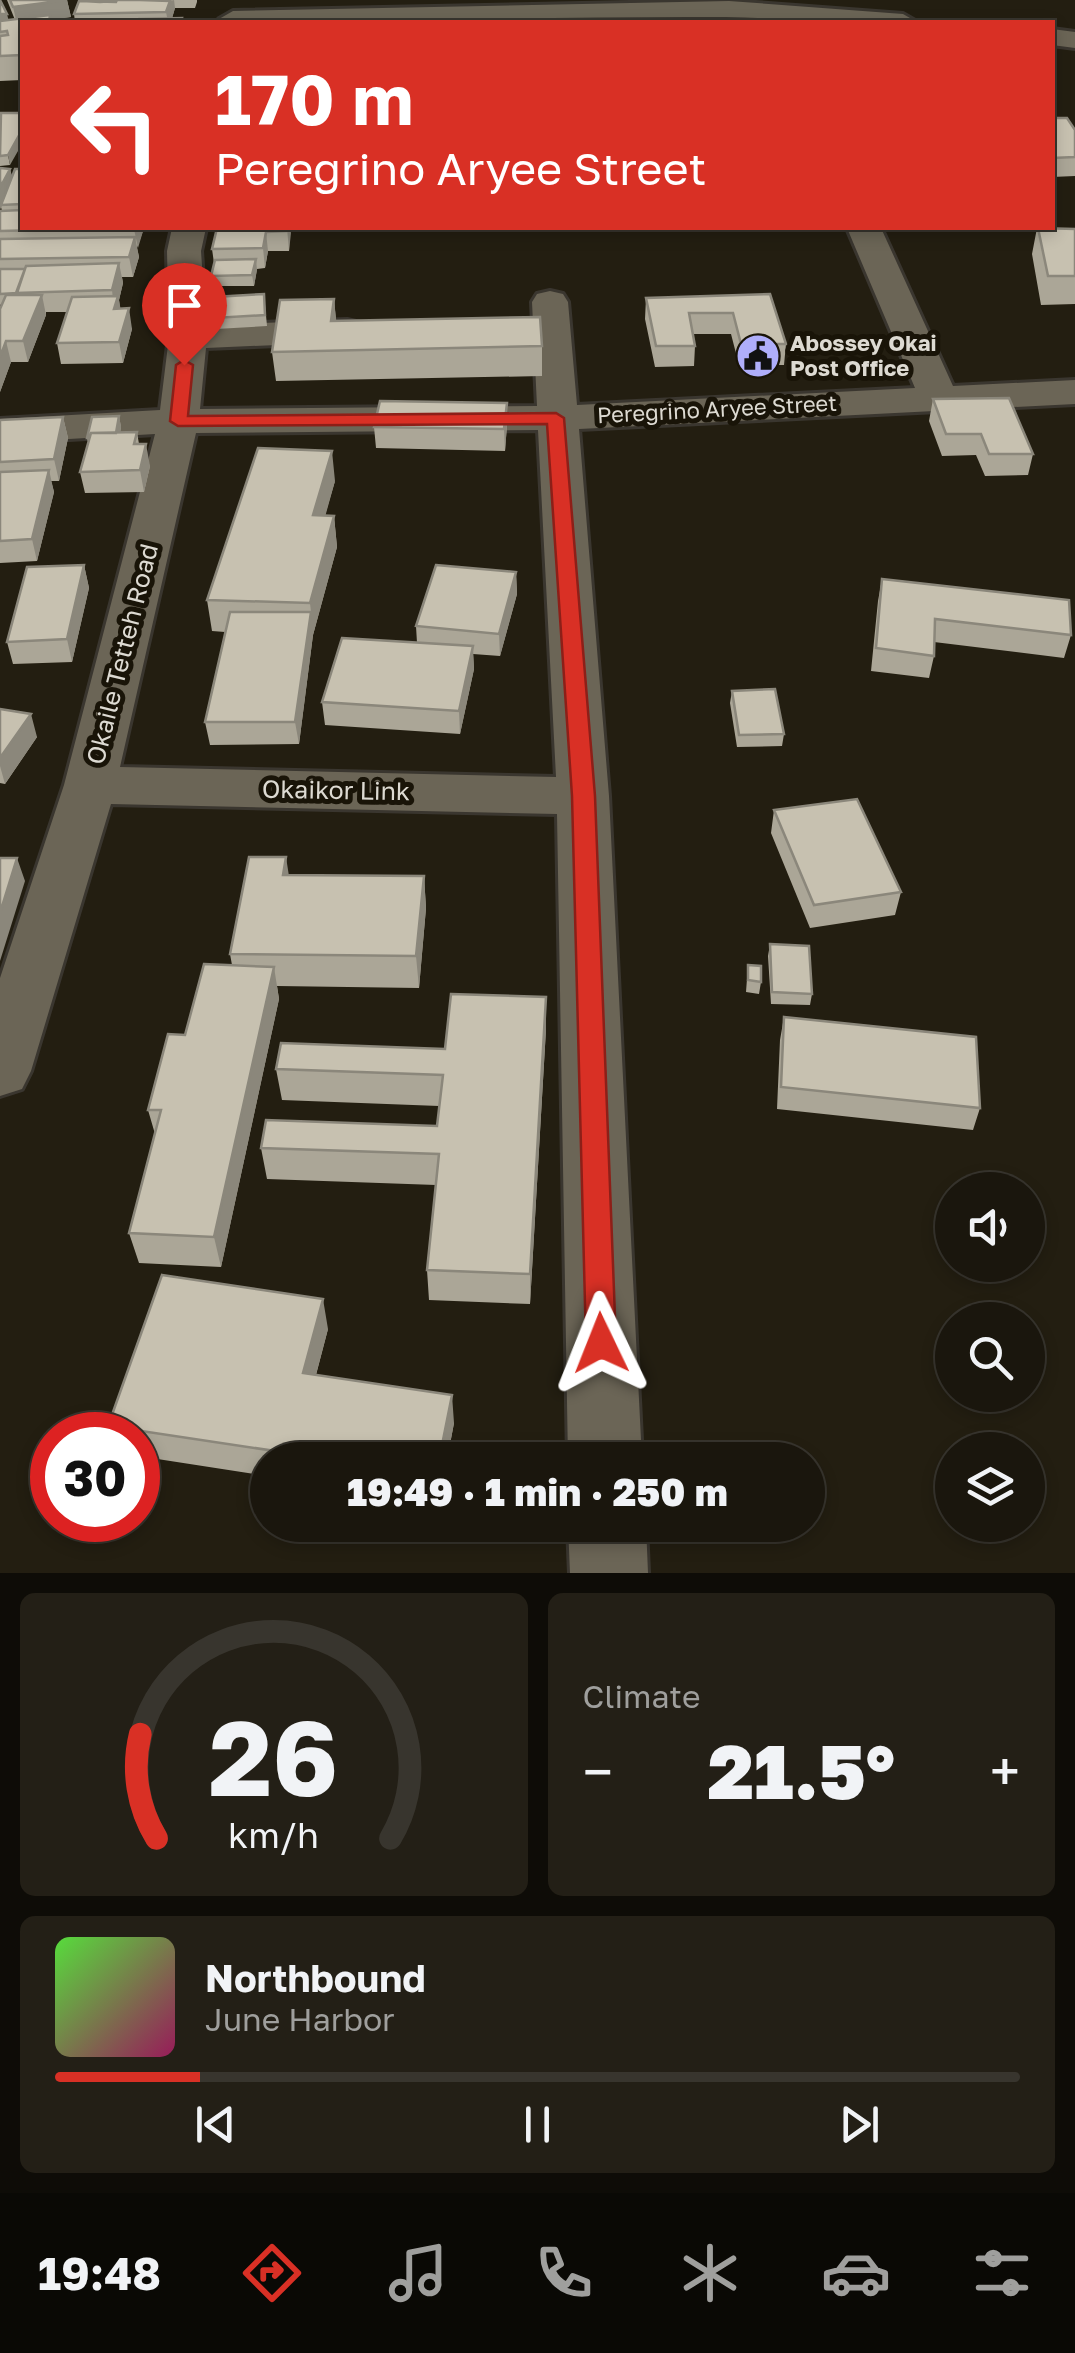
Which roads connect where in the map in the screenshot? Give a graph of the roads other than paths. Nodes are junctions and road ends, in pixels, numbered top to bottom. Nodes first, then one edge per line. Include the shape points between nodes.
1 (512, 6) edge
2 (352, 8) edge
3 (771, 11) edge
4 (233, 14) edge
5 (879, 20) edge
6 (865, 230) edge
7 (187, 240) edge
8 (146, 252) dead end
9 (550, 302) dead end
10 (373, 330) edge
11 (188, 337) junction
12 (1075, 392) edge
13 (938, 396) junction
14 (556, 418) junction
15 (178, 421) junction
16 (0, 431) edge
17 (90, 785) junction
18 (584, 796) junction
19 (0, 1071) edge
20 (604, 1442) edge
21 (607, 1542) edge
22 (608, 1573) edge

1 - 2 street
1 - 3 street
2 - 4 street
3 - 5 street
6 - 13 street
7 - 8 street
7 - 11 street, Okaile Tetteh Road
9 - 14 street
10 - 11 street
11 - 15 street, Okaile Tetteh Road
12 - 13 street, Peregrino Aryee Street
13 - 14 street, Peregrino Aryee Street
14 - 15 street, Peregrino Aryee Street
14 - 18 street
15 - 16 street, Peregrino Aryee Street
15 - 17 street, Okaile Tetteh Road
17 - 18 street, Okaikor Link
17 - 19 street, Okaile Tetteh Road
18 - 20 street
21 - 22 street

